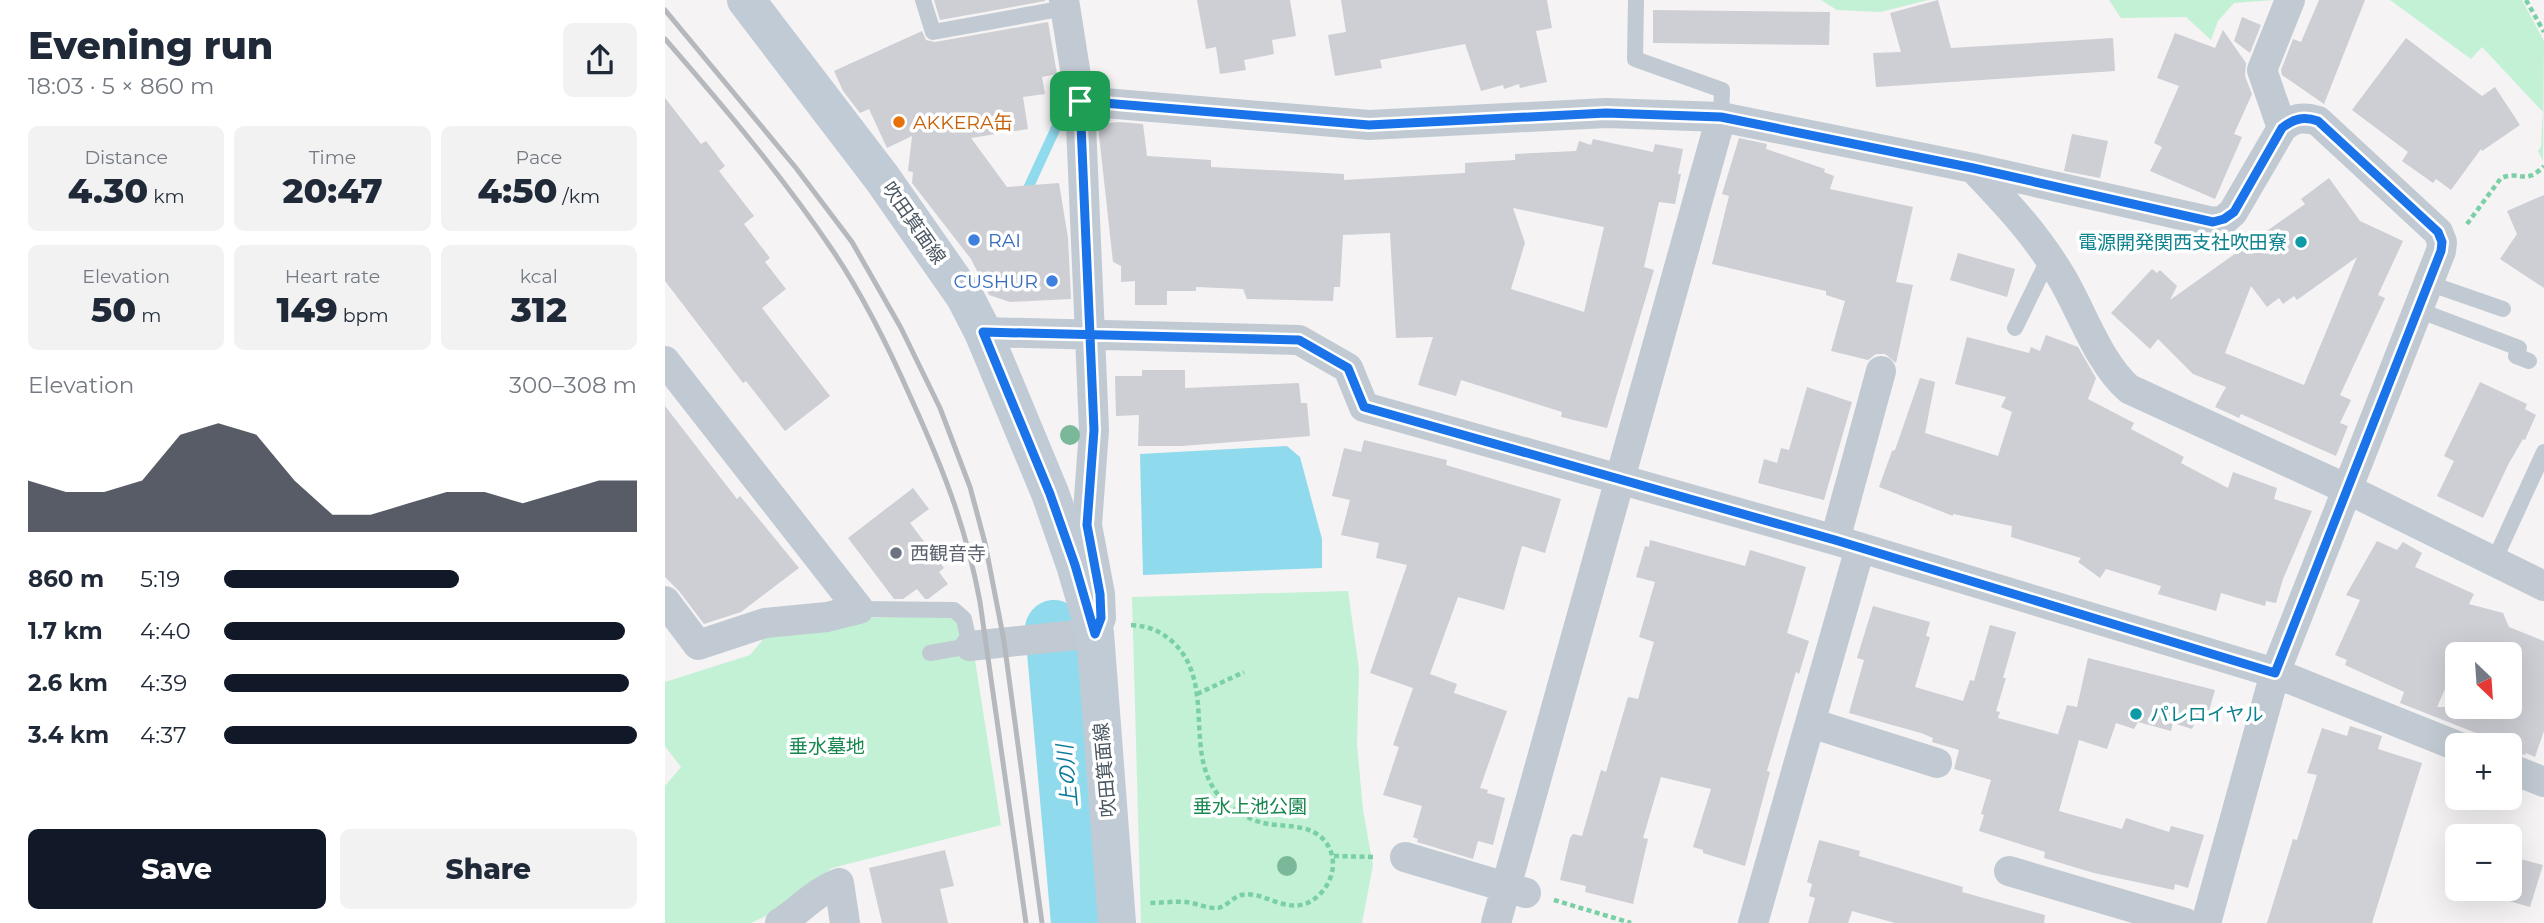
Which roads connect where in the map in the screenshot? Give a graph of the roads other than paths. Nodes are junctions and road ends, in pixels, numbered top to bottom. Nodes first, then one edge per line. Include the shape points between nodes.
1 (746, 0) edge
2 (923, 0) edge
3 (1636, 0) edge
4 (2290, 0) edge
5 (1064, 4) edge
6 (1080, 101) junction
7 (1721, 117) junction
8 (2282, 128) junction
9 (1973, 168) junction
10 (2049, 258) junction
11 (2423, 296) junction
12 (2503, 309) dead end
13 (2015, 328) dead end
14 (983, 332) junction
15 (1091, 335) junction
16 (665, 361) edge
17 (2529, 361) dead end
18 (1881, 371) dead end
19 (2544, 452) edge
20 (1619, 479) junction
21 (2347, 489) junction
22 (1847, 544) junction
23 (2494, 561) junction
24 (2544, 586) edge
25 (665, 601) edge
26 (859, 609) junction
27 (1096, 631) junction
28 (970, 646) junction
29 (930, 653) dead end
30 (2275, 673) junction
31 (1811, 723) junction
32 (2445, 741) edge
33 (1937, 763) dead end
34 (2522, 773) edge
35 (2544, 782) edge
36 (1405, 857) dead end
37 (2009, 871) dead end
38 (1516, 890) junction
39 (1130, 913) edge
40 (780, 923) edge
41 (845, 923) edge
42 (1496, 923) edge
43 (1753, 923) edge
44 (2185, 923) edge
45 (2206, 923) edge

1 - 14 main road, 吹田箕面線 via 913,222 965,297
2 - 5 lane via 933,32
3 - 7 lane via 1635,59 1722,90
4 - 8 street via 2262,70
5 - 6 street
6 - 7 street via 1369,125 1606,113
6 - 15 street
7 - 9 street
7 - 20 street
8 - 9 street via 2234,212 2219,221
8 - 11 street via 2295,119 2318,121 2438,232 2442,242
9 - 10 street via 2029,228
10 - 13 lane
10 - 21 street via 2110,367 2129,388
11 - 12 lane
11 - 17 lane via 2519,348 2516,356
11 - 21 street
14 - 15 street
14 - 27 main road, 吹田箕面線 via 1050,494
15 - 20 street via 1299,340 1348,368 1364,407
15 - 27 street via 1094,430 1087,525 1100,594 1101,618
16 - 26 street
18 - 22 street
19 - 23 lane
20 - 22 street
20 - 38 street
21 - 23 street
21 - 30 street
22 - 30 street
22 - 31 street
23 - 24 street
25 - 26 street via 698,645 765,623
26 - 28 lane via 954,610 964,619
27 - 28 street
27 - 39 main road, 吹田箕面線
28 - 29 lane
30 - 32 street
30 - 45 street
31 - 33 street
31 - 43 street
34 - 35 street
36 - 38 street
37 - 44 street
38 - 42 street
40 - 41 street via 822,890 839,883

